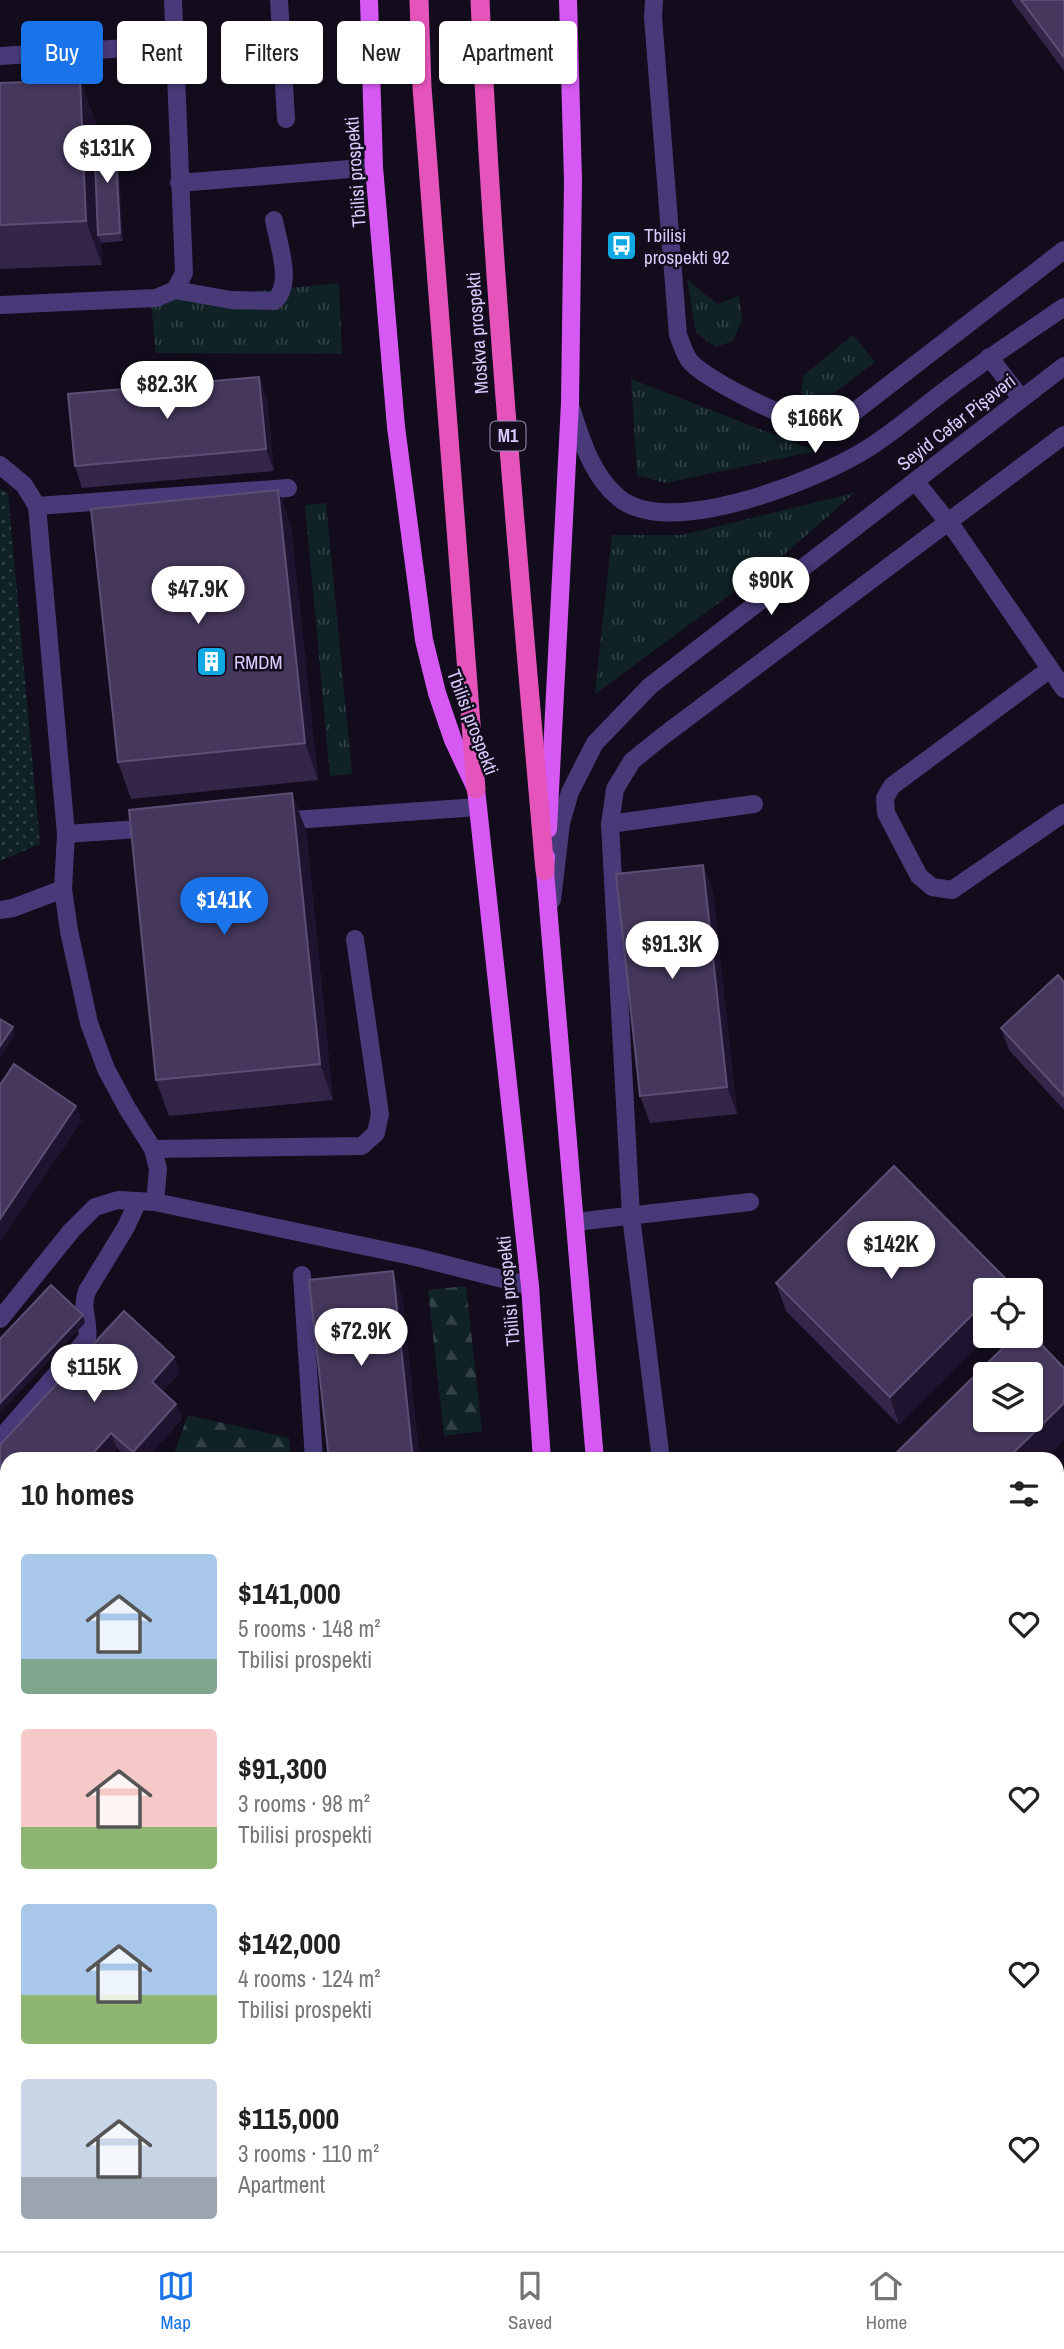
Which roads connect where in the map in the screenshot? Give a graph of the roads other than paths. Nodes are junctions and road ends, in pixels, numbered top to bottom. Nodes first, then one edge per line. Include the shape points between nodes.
1 (173, 0) edge
2 (279, 0) edge
3 (369, 0) edge
4 (419, 0) edge
5 (480, 0) edge
6 (568, 0) edge
7 (654, 0) edge
8 (173, 21) edge
9 (117, 48) edge
10 (0, 55) edge
11 (176, 84) edge
12 (286, 119) dead end
13 (374, 167) junction
14 (180, 183) junction
15 (274, 220) dead end
16 (1064, 250) edge
17 (175, 290) junction
18 (0, 305) edge
19 (1064, 307) edge
20 (989, 357) junction
21 (1064, 366) edge
22 (1021, 398) junction
23 (570, 403) junction
24 (1064, 435) edge
25 (0, 465) edge
26 (915, 481) junction
27 (288, 488) dead end
28 (37, 506) junction
29 (947, 522) junction
30 (1050, 669) junction
31 (1064, 689) edge
32 (477, 798) junction
33 (754, 804) dead end
34 (1064, 813) edge
35 (256, 822) edge
36 (610, 824) junction
37 (174, 827) edge
38 (66, 834) junction
39 (545, 871) junction
40 (63, 889) junction
41 (0, 910) edge
42 (550, 918) junction
43 (355, 939) dead end
44 (153, 1149) junction
45 (146, 1201) junction
46 (750, 1202) dead end
47 (631, 1216) junction
48 (575, 1222) junction
49 (302, 1275) dead end
50 (530, 1286) junction
51 (0, 1319) edge
52 (0, 1439) edge
53 (313, 1452) edge
54 (541, 1452) edge
55 (594, 1452) edge
56 (660, 1452) edge

1 - 8 street
2 - 12 street
3 - 13 main road, Tbilisi prospekti
4 - 32 highway, Moskva prospekti
5 - 39 highway, Moskva prospekti / M1 via 486,151
6 - 23 main road via 573,181
7 - 16 street via 678,335 689,360 712,378 796,420 830,426
9 - 10 street
11 - 14 street
13 - 14 street
13 - 32 main road, Tbilisi prospekti via 396,428 424,640 437,693
14 - 17 street via 184,273
15 - 17 street via 285,282 282,295 274,301 231,300
17 - 18 street via 156,298
19 - 20 street, Seyid Cəfər Pişəvəri
20 - 22 street
20 - 23 street, Seyid Cəfər Pişəvəri via 870,447 822,473 727,504 683,512 653,512 622,500 604,484 585,448
21 - 22 street, Seyid Cəfər Pişəvəri
22 - 26 street, Seyid Cəfər Pişəvəri
23 - 39 main road
24 - 29 street
25 - 28 street via 24,485
26 - 29 street
26 - 42 street, Seyid Cəfər Pişəvəri via 650,686 595,743 569,792 561,823
27 - 28 street
28 - 38 street
29 - 30 street
29 - 36 street via 632,761 615,789
30 - 31 street
30 - 34 street via 892,786 885,798 886,813 919,877 932,887 952,890
32 - 35 street
32 - 50 main road, Tbilisi prospekti
33 - 36 street
36 - 47 street
37 - 38 street
38 - 40 street
39 - 42 main road
40 - 41 street
40 - 44 street via 89,1023 106,1069
42 - 48 main road
43 - 44 street via 380,1114 376,1133 362,1146
44 - 45 street via 158,1169
45 - 50 street via 416,1256
45 - 51 street via 118,1200 95,1208
45 - 52 street via 87,1291 83,1302 87,1339
46 - 47 street
47 - 48 street
47 - 56 street
48 - 55 main road
49 - 53 street
50 - 54 main road, Tbilisi prospekti

